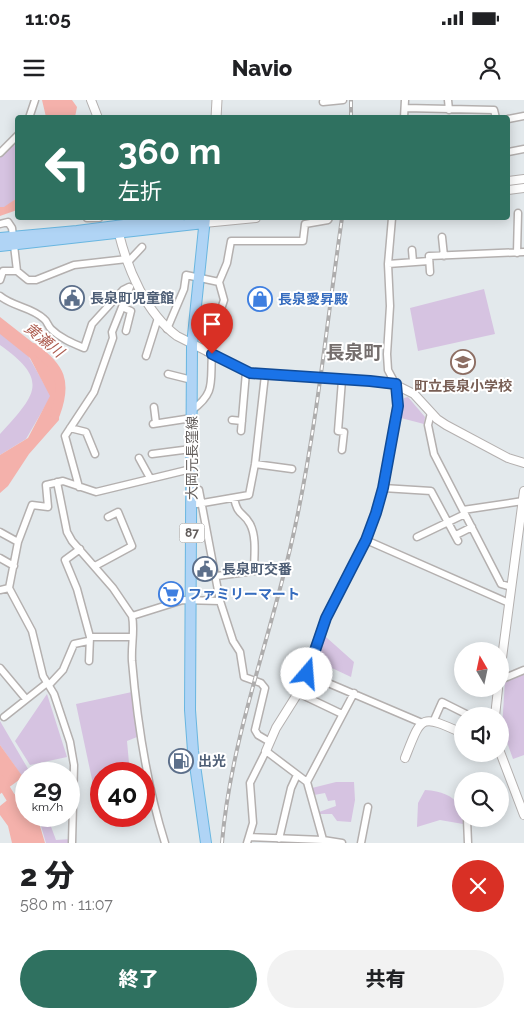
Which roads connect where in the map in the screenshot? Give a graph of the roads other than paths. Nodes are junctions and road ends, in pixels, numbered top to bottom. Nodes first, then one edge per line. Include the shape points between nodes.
1 (34, 100) edge
2 (91, 100) edge
3 (217, 100) edge
4 (343, 100) edge
5 (406, 100) edge
6 (448, 100) edge
7 (323, 102) dead end
8 (405, 108) junction
9 (449, 110) junction
10 (30, 115) edge
11 (97, 115) edge
12 (216, 115) edge
13 (404, 115) edge
14 (495, 115) edge
15 (524, 116) edge
16 (510, 119) edge
17 (15, 138) edge
18 (524, 149) edge
19 (510, 152) edge
20 (0, 153) edge
21 (524, 179) edge
22 (510, 181) edge
23 (524, 188) edge
24 (510, 190) edge
25 (518, 213) dead end
26 (164, 220) edge
27 (205, 220) edge
28 (328, 220) edge
29 (392, 220) edge
30 (88, 222) edge
31 (0, 224) edge
32 (117, 226) edge
33 (442, 237) dead end
34 (0, 238) edge
35 (13, 240) junction
36 (0, 246) edge
37 (142, 246) dead end
38 (412, 250) dead end
39 (520, 253) edge
40 (444, 256) junction
41 (127, 261) junction
42 (413, 262) junction
43 (429, 262) junction
44 (388, 264) junction
45 (17, 271) junction
46 (430, 272) dead end
47 (198, 276) junction
48 (0, 280) edge
49 (219, 282) junction
50 (134, 285) junction
51 (0, 296) edge
52 (122, 307) junction
53 (158, 318) junction
54 (167, 329) junction
55 (126, 331) dead end
56 (192, 344) junction
57 (210, 353) junction
58 (146, 356) dead end
59 (246, 372) junction
60 (168, 374) dead end
61 (265, 375) junction
62 (192, 380) junction
63 (342, 380) junction
64 (396, 384) junction
65 (154, 407) dead end
66 (431, 413) junction
67 (192, 414) junction
68 (232, 420) dead end
69 (242, 422) junction
70 (70, 428) junction
71 (241, 431) dead end
72 (191, 449) junction
73 (342, 450) dead end
74 (96, 454) dead end
75 (152, 454) dead end
76 (139, 458) dead end
77 (524, 463) edge
78 (255, 464) junction
79 (191, 470) junction
80 (292, 470) dead end
81 (150, 478) junction
82 (57, 482) junction
83 (79, 487) junction
84 (383, 488) junction
85 (524, 491) edge
86 (234, 498) junction
87 (523, 501) junction
88 (196, 504) junction
89 (464, 512) junction
90 (108, 516) dead end
91 (448, 522) junction
92 (472, 527) junction
93 (0, 532) edge
94 (417, 537) dead end
95 (521, 538) edge
96 (366, 540) junction
97 (18, 542) junction
98 (80, 549) junction
99 (0, 558) edge
100 (14, 566) junction
101 (95, 566) junction
102 (217, 576) junction
103 (511, 587) junction
104 (9, 588) junction
105 (0, 590) edge
106 (220, 601) junction
107 (192, 602) junction
108 (510, 603) junction
109 (132, 616) junction
110 (131, 637) junction
111 (89, 639) junction
112 (504, 642) edge
113 (89, 661) dead end
114 (0, 668) edge
115 (524, 670) edge
116 (307, 674) junction
117 (509, 676) edge
118 (48, 684) junction
119 (298, 693) junction
120 (354, 693) junction
121 (26, 699) junction
122 (454, 708) edge
123 (342, 714) junction
124 (4, 717) dead end
125 (434, 720) junction
126 (422, 723) junction
127 (454, 729) edge
128 (270, 742) junction
129 (266, 751) junction
130 (405, 758) dead end
131 (504, 762) edge
132 (297, 775) junction
133 (307, 782) junction
134 (368, 807) dead end
135 (524, 815) edge
136 (467, 827) edge
137 (279, 839) junction
138 (248, 840) edge
139 (323, 841) edge
140 (72, 843) edge
141 (165, 843) edge
142 (206, 843) edge
143 (342, 843) edge
144 (361, 843) edge
145 (468, 843) edge

1 - 10 street
2 - 11 street
3 - 12 main road
4 - 7 street
5 - 8 street
6 - 9 street
8 - 9 street
8 - 13 street
9 - 14 street via 494,110
15 - 16 street
17 - 20 street
18 - 19 street
21 - 22 street
23 - 24 street
25 - 39 street
26 - 32 main road
27 - 32 main road
27 - 47 main road, 大岡元長窪線 / 87
28 - 49 street via 305,224 303,241 231,241
29 - 44 street
30 - 32 main road
30 - 35 main road
31 - 35 street via 10,224
32 - 35 main road
32 - 41 street
33 - 40 street
34 - 35 main road
35 - 36 main road
35 - 45 street
37 - 41 street
38 - 42 street
39 - 40 street
40 - 43 street via 428,256
41 - 45 street via 74,265 36,280 28,280
41 - 50 street
42 - 43 street
42 - 44 street
43 - 46 street
44 - 64 street via 388,370
45 - 48 street via 3,272
47 - 49 street
47 - 54 street via 186,275 184,289
47 - 56 main road, 大岡元長窪線 / 87
49 - 57 street via 224,300
50 - 51 street via 123,290 92,324 84,348 67,341 50,328 44,318 23,307 10,305
50 - 52 street
50 - 53 street
52 - 55 street via 131,311
52 - 70 street via 94,392
53 - 54 street
53 - 58 street
54 - 56 street
56 - 57 street
56 - 62 main road, 大岡元長窪線 / 87
57 - 59 street
57 - 67 street via 209,393
59 - 61 street
59 - 69 street
60 - 62 street
61 - 63 street
61 - 78 street
62 - 67 main road, 大岡元長窪線 / 87
63 - 64 street
63 - 73 street via 338,431 344,432
64 - 66 street via 414,394
64 - 84 street via 398,406
65 - 67 street via 154,424
66 - 77 street via 446,425 508,458
66 - 89 street via 428,425 434,454
67 - 72 main road, 大岡元長窪線 / 87
68 - 69 street
69 - 71 street
70 - 74 street via 86,432
70 - 83 street via 65,436
72 - 75 street
72 - 79 main road, 大岡元長窪線 / 87
76 - 81 street
78 - 80 street
78 - 86 street via 248,494
79 - 81 street
79 - 88 main road, 大岡元長窪線 / 87
81 - 83 street via 96,492
82 - 83 street
82 - 97 street via 46,485 48,507 32,506
82 - 98 street via 67,532
84 - 91 street via 431,491
84 - 96 street
85 - 87 street
86 - 88 street
86 - 102 street via 237,511 250,523 254,537 254,571
87 - 89 street
87 - 95 street
88 - 102 street
88 - 107 main road, 大岡元長窪線 / 87
89 - 91 street
89 - 92 street
90 - 101 street via 118,512 132,546
91 - 92 street via 457,538
91 - 94 street
92 - 103 street via 501,584
93 - 97 street
95 - 103 street
96 - 108 street
96 - 116 street via 326,618
97 - 100 street
98 - 101 street
98 - 111 street via 65,560 77,589
99 - 100 street
100 - 104 street
101 - 109 street
102 - 106 street
103 - 108 street
104 - 105 street
104 - 118 street via 32,632
106 - 107 street
106 - 128 street via 233,641 240,652 244,677 261,683 265,688 255,730
107 - 109 street via 183,600
107 - 142 main road, 大岡元長窪線 / 87 via 192,735
108 - 112 street
109 - 110 street
110 - 111 street
110 - 141 street via 139,719
111 - 113 street
111 - 118 street via 74,644 64,670
114 - 121 street
115 - 117 street
116 - 119 street
116 - 120 street
118 - 121 street
118 - 140 street via 64,721 74,765
119 - 123 street
119 - 128 street
120 - 123 street
120 - 126 street
121 - 124 street
122 - 125 street via 442,702
123 - 133 street
125 - 126 street
125 - 127 street
126 - 130 street
128 - 129 street
129 - 132 street
129 - 138 street via 250,783 253,823
131 - 135 street
132 - 133 street
132 - 137 street
133 - 139 street
134 - 144 street
136 - 145 street
137 - 138 street
137 - 139 street
139 - 143 street

